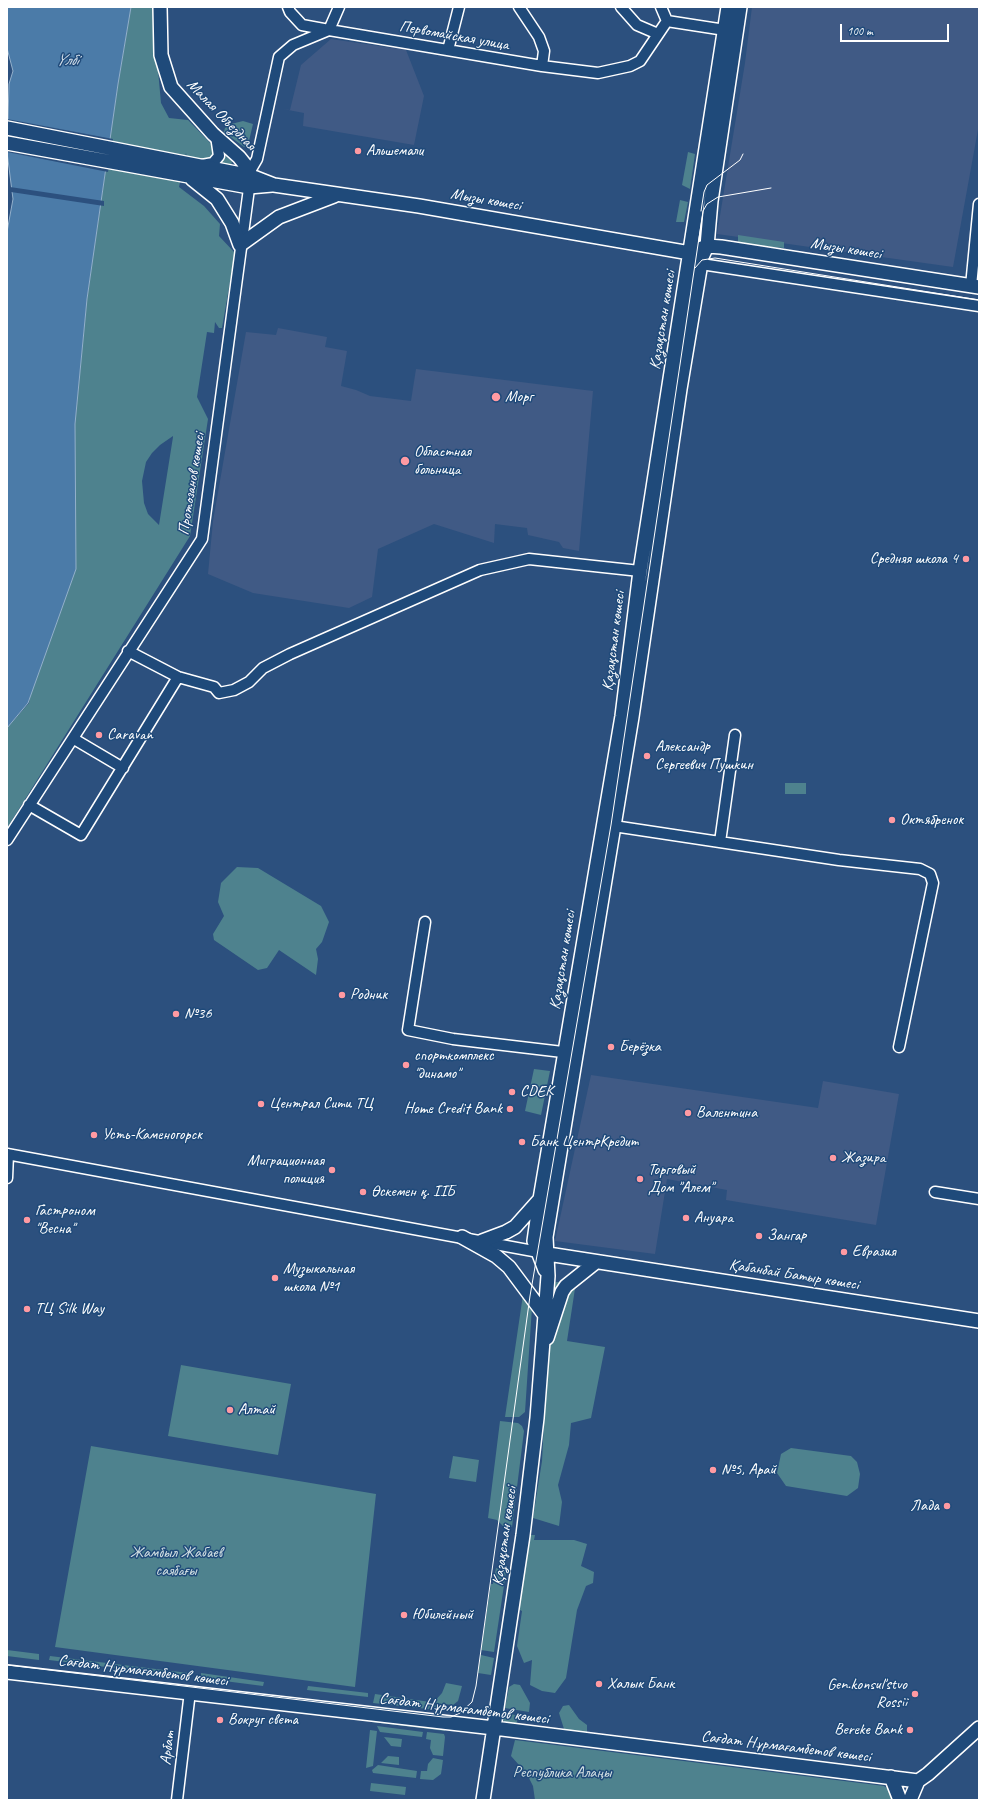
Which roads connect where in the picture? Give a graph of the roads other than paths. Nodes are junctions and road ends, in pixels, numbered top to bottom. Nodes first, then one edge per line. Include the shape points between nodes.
1 (160, 7) edge
2 (288, 7) edge
3 (339, 7) edge
4 (459, 7) edge
5 (519, 7) edge
6 (621, 7) edge
7 (661, 7) edge
8 (728, 7) edge
9 (740, 7) edge
10 (667, 20) junction
11 (329, 30) junction
12 (658, 34) junction
13 (730, 34) junction
14 (448, 50) junction
15 (542, 66) junction
16 (7, 128) edge
17 (216, 136) junction
18 (714, 137) junction
19 (7, 143) edge
20 (196, 165) junction
21 (190, 177) junction
22 (250, 178) junction
23 (337, 195) junction
24 (979, 204) edge
25 (694, 232) junction
26 (240, 245) junction
27 (707, 246) junction
28 (670, 249) junction
29 (690, 253) junction
30 (701, 264) junction
31 (687, 275) junction
32 (975, 286) edge
33 (979, 306) edge
34 (675, 388) junction
35 (640, 571) junction
36 (654, 573) junction
37 (128, 651) junction
38 (178, 677) junction
39 (735, 735) dead end
40 (74, 738) junction
41 (123, 768) junction
42 (29, 805) junction
43 (608, 825) junction
44 (7, 840) edge
45 (720, 842) junction
46 (425, 922) dead end
47 (898, 1047) dead end
48 (571, 1054) junction
49 (8, 1154) edge
50 (7, 1178) edge
51 (935, 1192) dead end
52 (540, 1199) junction
53 (979, 1199) edge
54 (462, 1237) junction
55 (482, 1241) junction
56 (543, 1253) junction
57 (600, 1263) junction
58 (544, 1314) junction
59 (979, 1321) edge
60 (542, 1346) junction
61 (7, 1672) edge
62 (189, 1700) dead end
63 (494, 1728) junction
64 (979, 1728) edge
65 (891, 1777) junction
66 (918, 1781) junction
67 (176, 1800) edge
68 (483, 1800) edge
69 (900, 1800) edge
70 (910, 1800) edge

1 - 17 main road, Малая Объездная via 161,55 171,87
2 - 11 street, Первомайская улица via 302,25
3 - 11 street
4 - 14 street
5 - 15 street via 539,37 544,51
6 - 12 street via 637,25
7 - 10 street
8 - 13 main road, Қазақстан көшесі
9 - 13 main road, Қазақстан көшесі
10 - 12 street, Первомайская улица
10 - 13 street
11 - 14 street, Первомайская улица
11 - 22 street via 294,45 279,58 257,159
12 - 15 street, Первомайская улица via 640,61 630,66 598,73
13 - 18 main road, Қазақстан көшесі
14 - 15 street, Первомайская улица
16 - 20 main road
17 - 20 street via 219,156 213,163
17 - 22 main road, Малая Объездная via 239,157
18 - 25 main road, Қазақстан көшесі
18 - 27 main road, Қазақстан көшесі
19 - 21 main road
20 - 22 main road
21 - 22 main road
21 - 26 main road via 217,199 232,223
22 - 23 main road, Мызы көшесі via 274,185
22 - 26 street, Протозанов көшесі
23 - 26 main road via 279,217
23 - 28 main road, Мызы көшесі via 419,206
24 - 32 street
25 - 28 main road via 682,244
25 - 29 main road, Қазақстан көшесі
26 - 37 street, Протозанов көшесі via 202,539
27 - 29 main road
27 - 30 main road, Қазақстан көшесі
27 - 32 main road, Мызы көшесі
28 - 29 main road, Мызы көшесі
28 - 31 main road via 681,261
29 - 31 main road, Қазақстан көшесі
30 - 33 street
30 - 34 main road, Қазақстан көшесі
31 - 34 main road, Қазақстан көшесі
34 - 35 main road, Қазақстан көшесі
34 - 36 main road, Қазақстан көшесі
35 - 36 main road
35 - 38 street via 529,559 480,570 283,658 263,668 249,682 234,690 219,693 214,687
35 - 43 main road, Қазақстан көшесі
36 - 43 main road, Қазақстан көшесі
37 - 38 street
37 - 40 street, Протозанов көшесі
38 - 41 street
39 - 45 street
40 - 41 street
40 - 42 street, Протозанов көшесі
41 - 42 street via 81,835
42 - 44 street, Протозанов көшесі
43 - 45 street
43 - 48 main road, Қазақстан көшесі
45 - 47 street via 920,869 930,874 933,883
46 - 48 street via 408,1030 453,1039
48 - 52 main road, Қазақстан көшесі
48 - 56 main road, Қазақстан көшесі
49 - 50 street
49 - 54 street
51 - 53 street
52 - 55 main road via 515,1227
52 - 56 main road, Қазақстан көшесі via 534,1241
54 - 55 street
54 - 58 main road via 496,1256 509,1267
55 - 56 street
56 - 57 main road, Қабанбай Батыр көшесі
56 - 58 main road, Қазақстан көшесі via 548,1276
57 - 59 main road, Қабанбай Батыр көшесі
57 - 60 main road via 566,1286
58 - 60 main road, Қазақстан көшесі
60 - 63 main road, Қазақстан көшесі via 537,1418 524,1528
61 - 63 main road, Сағдат Нұрмағамбетов көшесі
62 - 67 street, Арбат
63 - 65 main road, Сағдат Нұрмағамбетов көшесі
63 - 68 main road, Қазақстан көшесі
64 - 66 main road
65 - 66 main road, Сағдат Нұрмағамбетов көшесі
65 - 69 main road
66 - 70 main road

